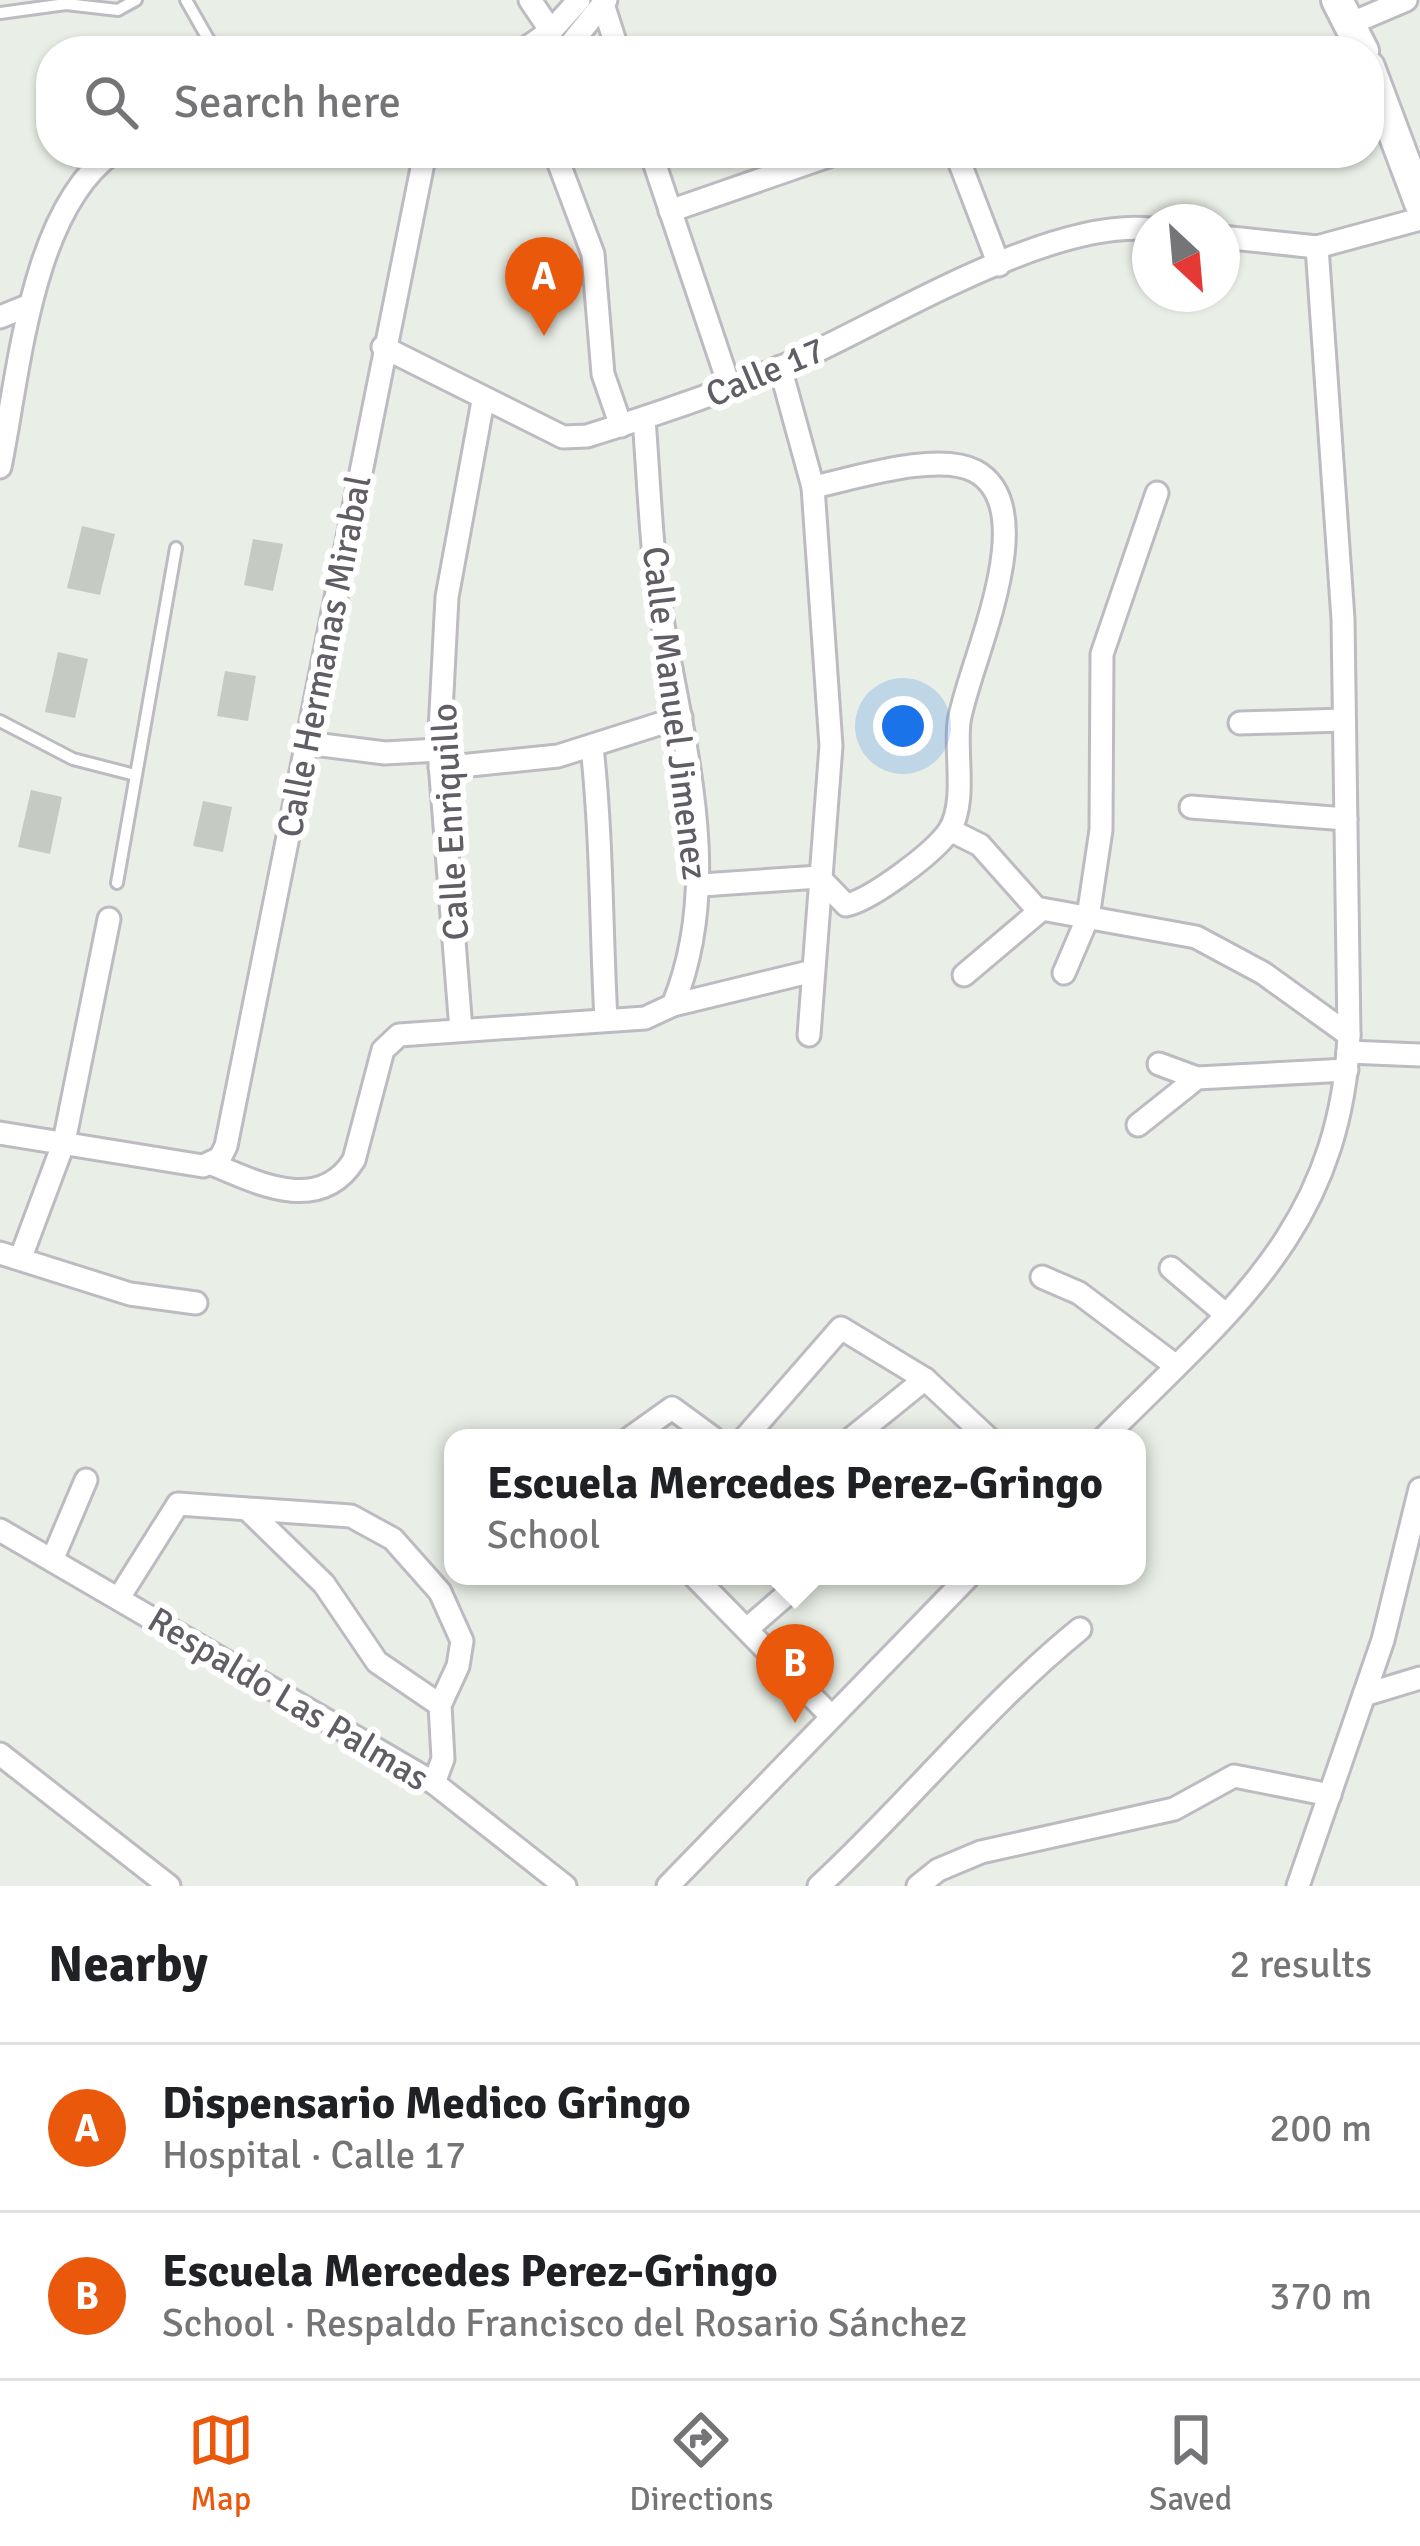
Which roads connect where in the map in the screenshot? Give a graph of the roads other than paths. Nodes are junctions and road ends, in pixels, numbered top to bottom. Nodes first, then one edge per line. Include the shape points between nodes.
1 (136, 0) edge
2 (186, 0) edge
3 (530, 0) edge
4 (579, 0) edge
5 (1406, 0) edge
6 (604, 2) edge
7 (0, 14) edge
8 (1351, 25) edge
9 (551, 31) junction
10 (206, 36) edge
11 (544, 36) edge
12 (577, 36) edge
13 (614, 36) edge
14 (1384, 107) edge
15 (101, 168) edge
16 (422, 168) edge
17 (561, 168) edge
18 (656, 168) edge
19 (794, 168) edge
20 (962, 168) edge
21 (1420, 202) edge
22 (670, 211) junction
23 (1420, 219) edge
24 (1132, 230) edge
25 (1240, 239) edge
26 (1317, 247) junction
27 (999, 265) junction
28 (30, 305) junction
29 (0, 317) edge
30 (383, 347) junction
31 (780, 367) junction
32 (730, 388) junction
33 (483, 401) junction
34 (644, 419) junction
35 (621, 426) junction
36 (0, 467) edge
37 (812, 488) junction
38 (1157, 493) dead end
39 (176, 548) dead end
40 (681, 717) junction
41 (1344, 720) junction
42 (0, 721) edge
43 (1240, 723) dead end
44 (306, 743) junction
45 (592, 747) junction
46 (440, 759) junction
47 (135, 775) junction
48 (1191, 808) dead end
49 (1346, 819) junction
50 (950, 830) junction
51 (819, 877) junction
52 (117, 883) dead end
53 (702, 885) junction
54 (1041, 910) junction
55 (1088, 917) junction
56 (109, 919) dead end
57 (813, 971) junction
58 (1064, 973) dead end
59 (964, 975) dead end
60 (673, 1005) junction
61 (607, 1020) junction
62 (461, 1030) junction
63 (809, 1035) dead end
64 (1348, 1052) junction
65 (1420, 1054) edge
66 (1159, 1064) dead end
67 (1197, 1078) junction
68 (1138, 1125) dead end
69 (0, 1132) edge
70 (64, 1142) junction
71 (216, 1161) junction
72 (10, 1255) edge
73 (1171, 1268) dead end
74 (1042, 1277) dead end
75 (196, 1303) dead end
76 (1224, 1313) junction
77 (1176, 1366) junction
78 (925, 1378) junction
79 (643, 1429) edge
80 (701, 1429) edge
81 (754, 1429) edge
82 (863, 1429) edge
83 (973, 1429) edge
84 (1113, 1429) edge
85 (86, 1480) dead end
86 (1420, 1489) edge
87 (248, 1510) junction
88 (0, 1530) edge
89 (53, 1558) junction
90 (703, 1585) edge
91 (798, 1585) edge
92 (960, 1585) edge
93 (120, 1596) junction
94 (747, 1629) junction
95 (1079, 1629) dead end
96 (1420, 1678) edge
97 (1364, 1695) junction
98 (440, 1705) junction
99 (832, 1716) junction
100 (0, 1754) edge
101 (434, 1783) junction
102 (1330, 1795) junction
103 (170, 1886) edge
104 (565, 1886) edge
105 (668, 1886) edge
106 (819, 1886) edge
107 (918, 1886) edge
108 (1298, 1886) edge

1 - 7 lane via 118,10 66,4
2 - 10 lane
3 - 9 street
4 - 9 street
5 - 8 street
6 - 12 street
6 - 13 street
9 - 11 street
14 - 21 main road
15 - 28 street via 62,222
16 - 30 street, Calle Hermanas Mirabal
17 - 35 street via 593,254 602,374
18 - 22 street
19 - 22 street
20 - 27 street
22 - 32 street
23 - 26 street
24 - 27 street, Calle 17 via 1087,233
25 - 26 street
26 - 41 street
27 - 31 street, Calle 17
28 - 29 street
28 - 36 street
30 - 33 street, Calle 17
30 - 44 street, Calle Hermanas Mirabal
31 - 32 street, Calle 17
31 - 37 street
32 - 34 street, Calle 17
33 - 35 street, Calle 17 via 563,436
33 - 46 street, Calle Enriquillo via 447,597
34 - 35 street, Calle 17
34 - 40 street, Calle Manuel Jimenez via 658,587
37 - 50 street via 938,464 979,473 991,486 1004,519 1000,569 959,720
37 - 51 street via 830,746
38 - 55 street via 1102,654 1101,830
39 - 47 lane
40 - 45 street
40 - 53 street, Calle Manuel Jimenez
41 - 43 street
41 - 49 street
42 - 47 lane via 73,759
44 - 46 street
44 - 71 street, Calle Hermanas Mirabal
45 - 46 street via 512,764
45 - 61 street
46 - 62 street, Calle Enriquillo
47 - 52 lane
48 - 49 street
49 - 64 street
50 - 51 street via 862,902 846,905
50 - 54 street via 980,845
51 - 53 street
51 - 57 street
53 - 60 street, Calle Manuel Jimenez
54 - 55 street
54 - 59 street
55 - 58 street
55 - 64 street via 1208,942 1263,973
56 - 70 street
57 - 60 street
57 - 63 street
60 - 61 street via 645,1018
61 - 62 street
62 - 71 street via 389,1039 354,1160 323,1189 290,1192
64 - 65 street
64 - 67 street
64 - 76 street via 1332,1154 1317,1189 1295,1229
66 - 67 street
67 - 68 street
69 - 70 street
70 - 71 street
70 - 72 street
72 - 75 street via 130,1294
73 - 76 street
74 - 77 street via 1079,1293
76 - 77 street
77 - 84 street
78 - 81 street via 841,1328
78 - 82 street
78 - 83 street
79 - 80 street via 672,1408
85 - 89 street
86 - 97 street
87 - 93 street via 173,1506
87 - 98 street via 324,1584 377,1661
87 - 98 street via 351,1516 393,1539 440,1592 462,1641
88 - 89 street, Respaldo Las Palmas
89 - 93 street, Respaldo Las Palmas
90 - 94 street
91 - 94 street
92 - 99 street
93 - 101 street, Respaldo Las Palmas
94 - 99 street
95 - 106 street via 982,1714
96 - 97 street
97 - 102 street
98 - 101 street via 443,1759
99 - 105 street
100 - 103 street
101 - 104 street, Respaldo Las Palmas
102 - 107 street via 1234,1776 1174,1809 981,1852
102 - 108 street

